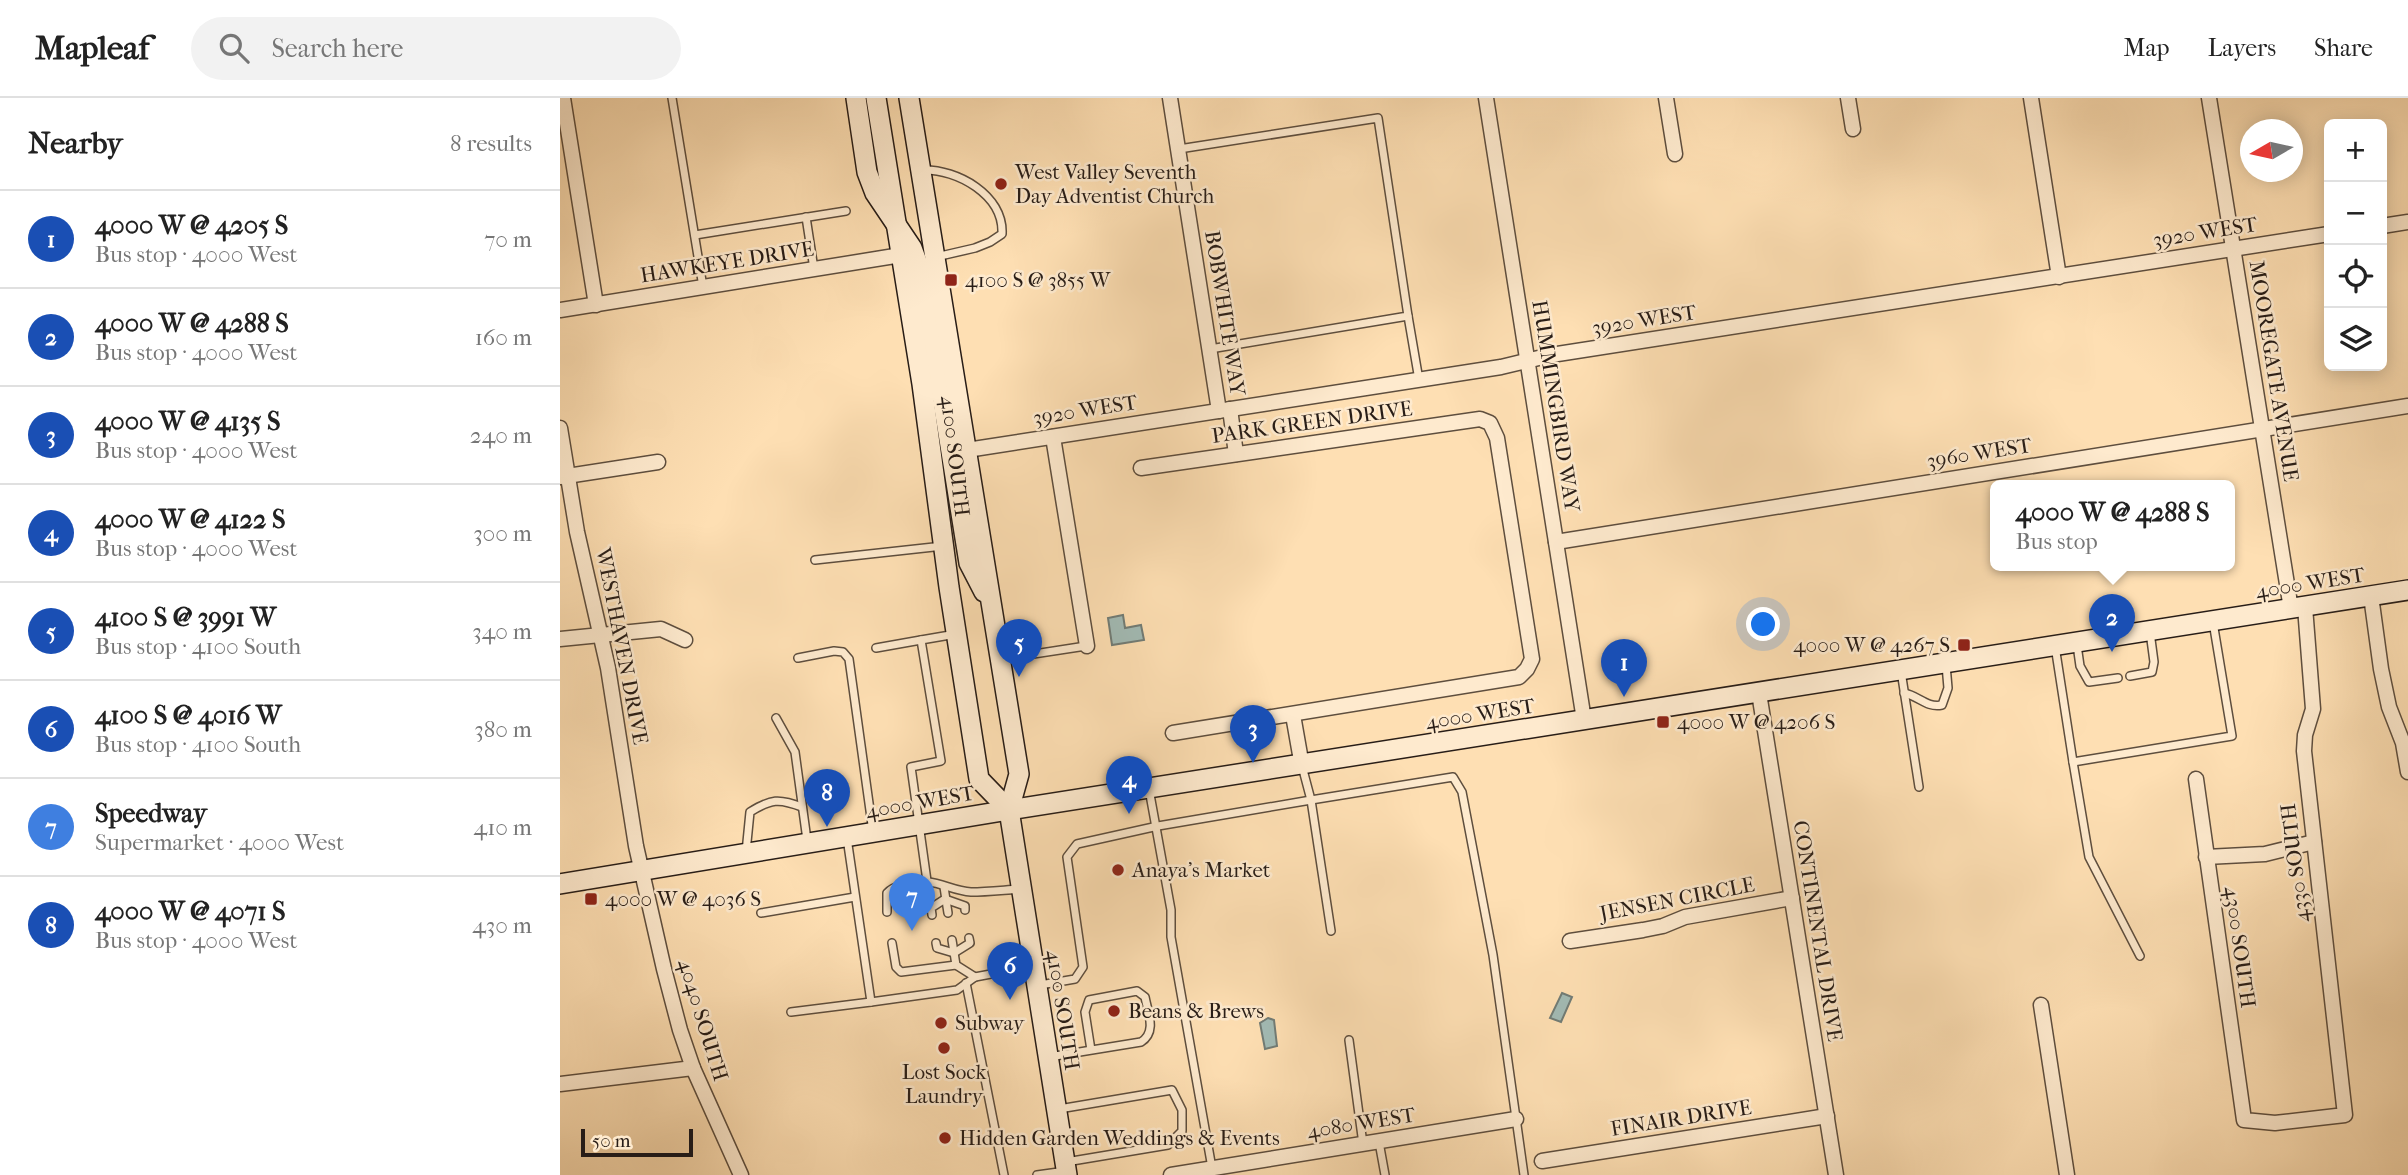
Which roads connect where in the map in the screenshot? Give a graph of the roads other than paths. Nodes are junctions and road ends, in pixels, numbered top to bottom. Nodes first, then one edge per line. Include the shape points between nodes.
1 (563, 98) edge
2 (672, 98) edge
3 (856, 98) edge
4 (876, 98) edge
5 (909, 98) edge
6 (1170, 98) edge
7 (1486, 98) edge
8 (1666, 98) edge
9 (1848, 98) edge
10 (2031, 98) edge
11 (2210, 98) edge
12 (1853, 129) dead end
13 (1178, 149) junction
14 (1675, 154) dead end
15 (921, 170) junction
16 (846, 211) dead end
17 (806, 217) junction
18 (2408, 222) edge
19 (896, 225) junction
20 (2387, 225) edge
21 (695, 235) junction
22 (2324, 235) edge
23 (2234, 249) junction
24 (901, 255) junction
25 (936, 257) junction
26 (814, 269) junction
27 (2059, 277) junction
28 (703, 287) junction
29 (596, 305) junction
30 (560, 310) edge
31 (1408, 316) junction
32 (1210, 349) junction
33 (1527, 361) junction
34 (1419, 380) junction
35 (2408, 406) edge
36 (1225, 410) junction
37 (560, 428) edge
38 (2263, 429) junction
39 (1053, 437) junction
40 (967, 450) junction
41 (1236, 454) junction
42 (658, 462) dead end
43 (1140, 468) dead end
44 (564, 476) edge
45 (1556, 542) junction
46 (943, 546) junction
47 (815, 560) dead end
48 (2408, 590) edge
49 (2371, 596) junction
50 (2298, 608) junction
51 (992, 609) junction
52 (2213, 621) junction
53 (2149, 631) junction
54 (956, 634) junction
55 (600, 635) junction
56 (560, 639) edge
57 (685, 640) dead end
58 (921, 640) junction
59 (2077, 643) junction
60 (1087, 646) joint
61 (2055, 646) junction
62 (876, 648) dead end
63 (798, 658) dead end
64 (1000, 659) junction
65 (1945, 663) junction
66 (1901, 670) junction
67 (2130, 676) dead end
68 (2118, 678) dead end
69 (1759, 693) junction
70 (1905, 694) junction
71 (1293, 715) junction
72 (776, 718) dead end
73 (1584, 720) junction
74 (1173, 733) dead end
75 (2073, 762) junction
76 (1302, 765) junction
77 (2408, 772) edge
78 (2196, 779) dead end
79 (1919, 787) dead end
80 (1149, 789) junction
81 (1311, 800) junction
82 (802, 807) junction
83 (1009, 810) junction
84 (919, 825) junction
85 (1158, 826) junction
86 (873, 833) junction
87 (847, 837) junction
88 (2314, 842) junction
89 (807, 844) junction
90 (746, 855) junction
91 (2206, 857) junction
92 (643, 871) junction
93 (927, 881) junction
94 (560, 884) edge
95 (944, 887) junction
96 (1021, 889) junction
97 (855, 897) junction
98 (1792, 898) junction
99 (945, 900) junction
100 (965, 910) dead end
101 (887, 912) dead end
102 (761, 913) dead end
103 (948, 913) dead end
104 (932, 915) dead end
105 (1331, 931) dead end
106 (969, 938) dead end
107 (952, 940) dead end
108 (1570, 941) dead end
109 (892, 943) dead end
110 (936, 943) dead end
111 (954, 953) junction
112 (2140, 956) dead end
113 (956, 965) junction
114 (1035, 976) junction
115 (975, 977) junction
116 (966, 983) junction
117 (871, 1002) junction
118 (2041, 1005) dead end
119 (791, 1012) dead end
120 (1349, 1040) dead end
121 (1091, 1050) junction
122 (1048, 1058) junction
123 (693, 1068) junction
124 (560, 1084) edge
125 (1056, 1109) junction
126 (1827, 1116) junction
127 (1516, 1119) junction
128 (2244, 1120) joint
129 (1379, 1141) junction
130 (1363, 1144) junction
131 (1542, 1161) dead end
132 (1212, 1168) junction
133 (1066, 1169) edge
134 (1244, 1169) edge
135 (741, 1175) edge
136 (1003, 1175) edge
137 (1037, 1175) edge
138 (1171, 1175) edge
139 (1385, 1175) edge
140 (1524, 1175) edge
141 (1836, 1175) edge
142 (2067, 1175) edge

1 - 29 street
2 - 21 lane
3 - 19 main road via 867,173
4 - 19 main road, 4100 SOUTH
5 - 15 main road, 4100 SOUTH
6 - 13 street, BOBWHITE WAY
7 - 33 street, HUMMINGBIRD WAY
8 - 14 street
9 - 12 street
10 - 27 street
11 - 23 street, MOOREGATE AVENUE
13 - 31 lane via 1378,118
13 - 32 street, BOBWHITE WAY
15 - 25 main road, 4100 SOUTH
15 - 25 lane via 948,172 966,180 1003,220 1002,234 990,242
16 - 17 lane
17 - 21 lane
17 - 26 lane
18 - 20 street
19 - 24 main road, 4100 SOUTH
19 - 51 main road via 912,248 923,278 969,563
21 - 28 lane
22 - 23 street, 3920 WEST
23 - 27 street, 3920 WEST
23 - 38 street, MOOREGATE AVENUE
24 - 26 street, HAWKEYE DRIVE
24 - 46 main road, 4100 SOUTH
25 - 40 main road, 4100 SOUTH
26 - 28 street, HAWKEYE DRIVE
27 - 33 street, 3920 WEST
28 - 29 street, HAWKEYE DRIVE
29 - 30 street, HAWKEYE DRIVE
31 - 32 lane
31 - 34 lane
32 - 36 street, BOBWHITE WAY
33 - 34 street, 3920 WEST
33 - 45 street, HUMMINGBIRD WAY
34 - 36 street, 3920 WEST
35 - 38 street, 3960 WEST
36 - 39 street, 3920 WEST
36 - 41 street, BOBWHITE WAY
37 - 44 street, WESTHAVEN DRIVE
38 - 45 street, 3960 WEST
38 - 50 street, MOOREGATE AVENUE
39 - 40 street, 3920 WEST
39 - 60 street
40 - 51 main road, 4100 SOUTH
41 - 43 street, PARK GREEN DRIVE
41 - 71 street, PARK GREEN DRIVE via 1480,419 1490,423 1497,438 1532,659 1527,669 1519,677
42 - 44 street
44 - 55 street, WESTHAVEN DRIVE
45 - 73 street, HUMMINGBIRD WAY
46 - 47 lane
46 - 54 main road, 4100 SOUTH
48 - 49 main road, 4000 WEST
49 - 50 main road, 4000 WEST
49 - 77 street via 2381,669
50 - 52 main road, 4000 WEST
50 - 88 street, 4330 SOUTH via 2313,709 2304,751
51 - 64 main road, 4100 SOUTH
52 - 53 main road, 4000 WEST
52 - 75 lane via 2232,736
53 - 59 main road, 4000 WEST
53 - 67 lane via 2152,672
54 - 58 lane
54 - 83 main road, 4100 SOUTH via 979,779
55 - 56 street
55 - 57 street via 661,629
55 - 92 street, WESTHAVEN DRIVE
58 - 62 lane
58 - 84 lane via 941,761 911,767
59 - 61 main road, 4000 WEST
59 - 68 lane via 2080,666 2089,682
60 - 64 lane
61 - 65 main road, 4000 WEST
61 - 75 lane
63 - 86 lane via 834,651 849,659
64 - 83 main road, 4100 SOUTH via 1019,774
65 - 66 main road, 4000 WEST
65 - 70 lane via 1948,688 1942,705 1925,705
66 - 69 main road, 4000 WEST
66 - 70 lane
69 - 73 main road, 4000 WEST
69 - 98 street, CONTINENTAL DRIVE
70 - 79 lane
71 - 74 street
71 - 76 street
72 - 82 lane via 795,752
73 - 76 main road, 4000 WEST
75 - 112 lane via 2089,857
76 - 80 main road, 4000 WEST
76 - 81 lane
78 - 91 street, 4300 SOUTH
80 - 83 main road, 4000 WEST
80 - 85 lane
81 - 85 lane
81 - 105 lane
81 - 127 lane via 1453,777 1462,792 1493,955
82 - 89 lane
82 - 90 lane via 784,800 750,812
83 - 84 main road, 4000 WEST
83 - 96 main road, 4100 SOUTH
84 - 86 main road, 4000 WEST
84 - 93 lane
85 - 114 lane via 1077,844 1067,857 1083,967 1075,979
85 - 132 lane via 1171,937
86 - 87 main road, 4000 WEST
87 - 89 main road, 4000 WEST
87 - 97 lane
88 - 91 street via 2265,853
88 - 128 street, 4330 SOUTH via 2345,1115 2275,1123
89 - 90 main road, 4000 WEST
90 - 92 main road, 4000 WEST
91 - 128 street, 4300 SOUTH
92 - 94 main road, 4000 WEST
92 - 123 street, 4040 SOUTH via 664,969
93 - 95 lane
93 - 101 lane via 892,887 887,893
95 - 96 lane via 970,892
95 - 99 lane
96 - 114 main road, 4100 SOUTH
97 - 102 lane
97 - 117 lane
98 - 108 street, JENSEN CIRCLE
98 - 126 street, CONTINENTAL DRIVE
99 - 100 lane via 965,906
99 - 103 lane
99 - 104 lane via 931,908
106 - 111 lane via 970,943
107 - 111 lane
109 - 113 lane via 901,972
110 - 111 lane via 937,948
111 - 113 lane
113 - 115 lane
114 - 115 lane
114 - 122 main road, 4100 SOUTH
115 - 116 lane
116 - 117 lane via 957,990
116 - 136 lane
117 - 119 lane
118 - 142 street
120 - 130 lane
121 - 121 lane via 1147,1038 1151,1029 1145,997 1137,992 1089,1000 1085,1012
121 - 122 lane
122 - 125 main road, 4100 SOUTH
123 - 124 street
123 - 135 street, 4040 SOUTH
125 - 133 main road, 4100 SOUTH
125 - 133 lane via 1172,1090 1182,1110 1182,1131 1168,1144
126 - 131 street, FINAIR DRIVE
126 - 141 street, CONTINENTAL DRIVE
127 - 129 street, 4080 WEST
127 - 140 lane
129 - 130 street, 4080 WEST
129 - 139 lane
130 - 134 street, 4080 WEST
132 - 134 street, 4080 WEST
132 - 138 street, 4080 WEST
133 - 137 lane

